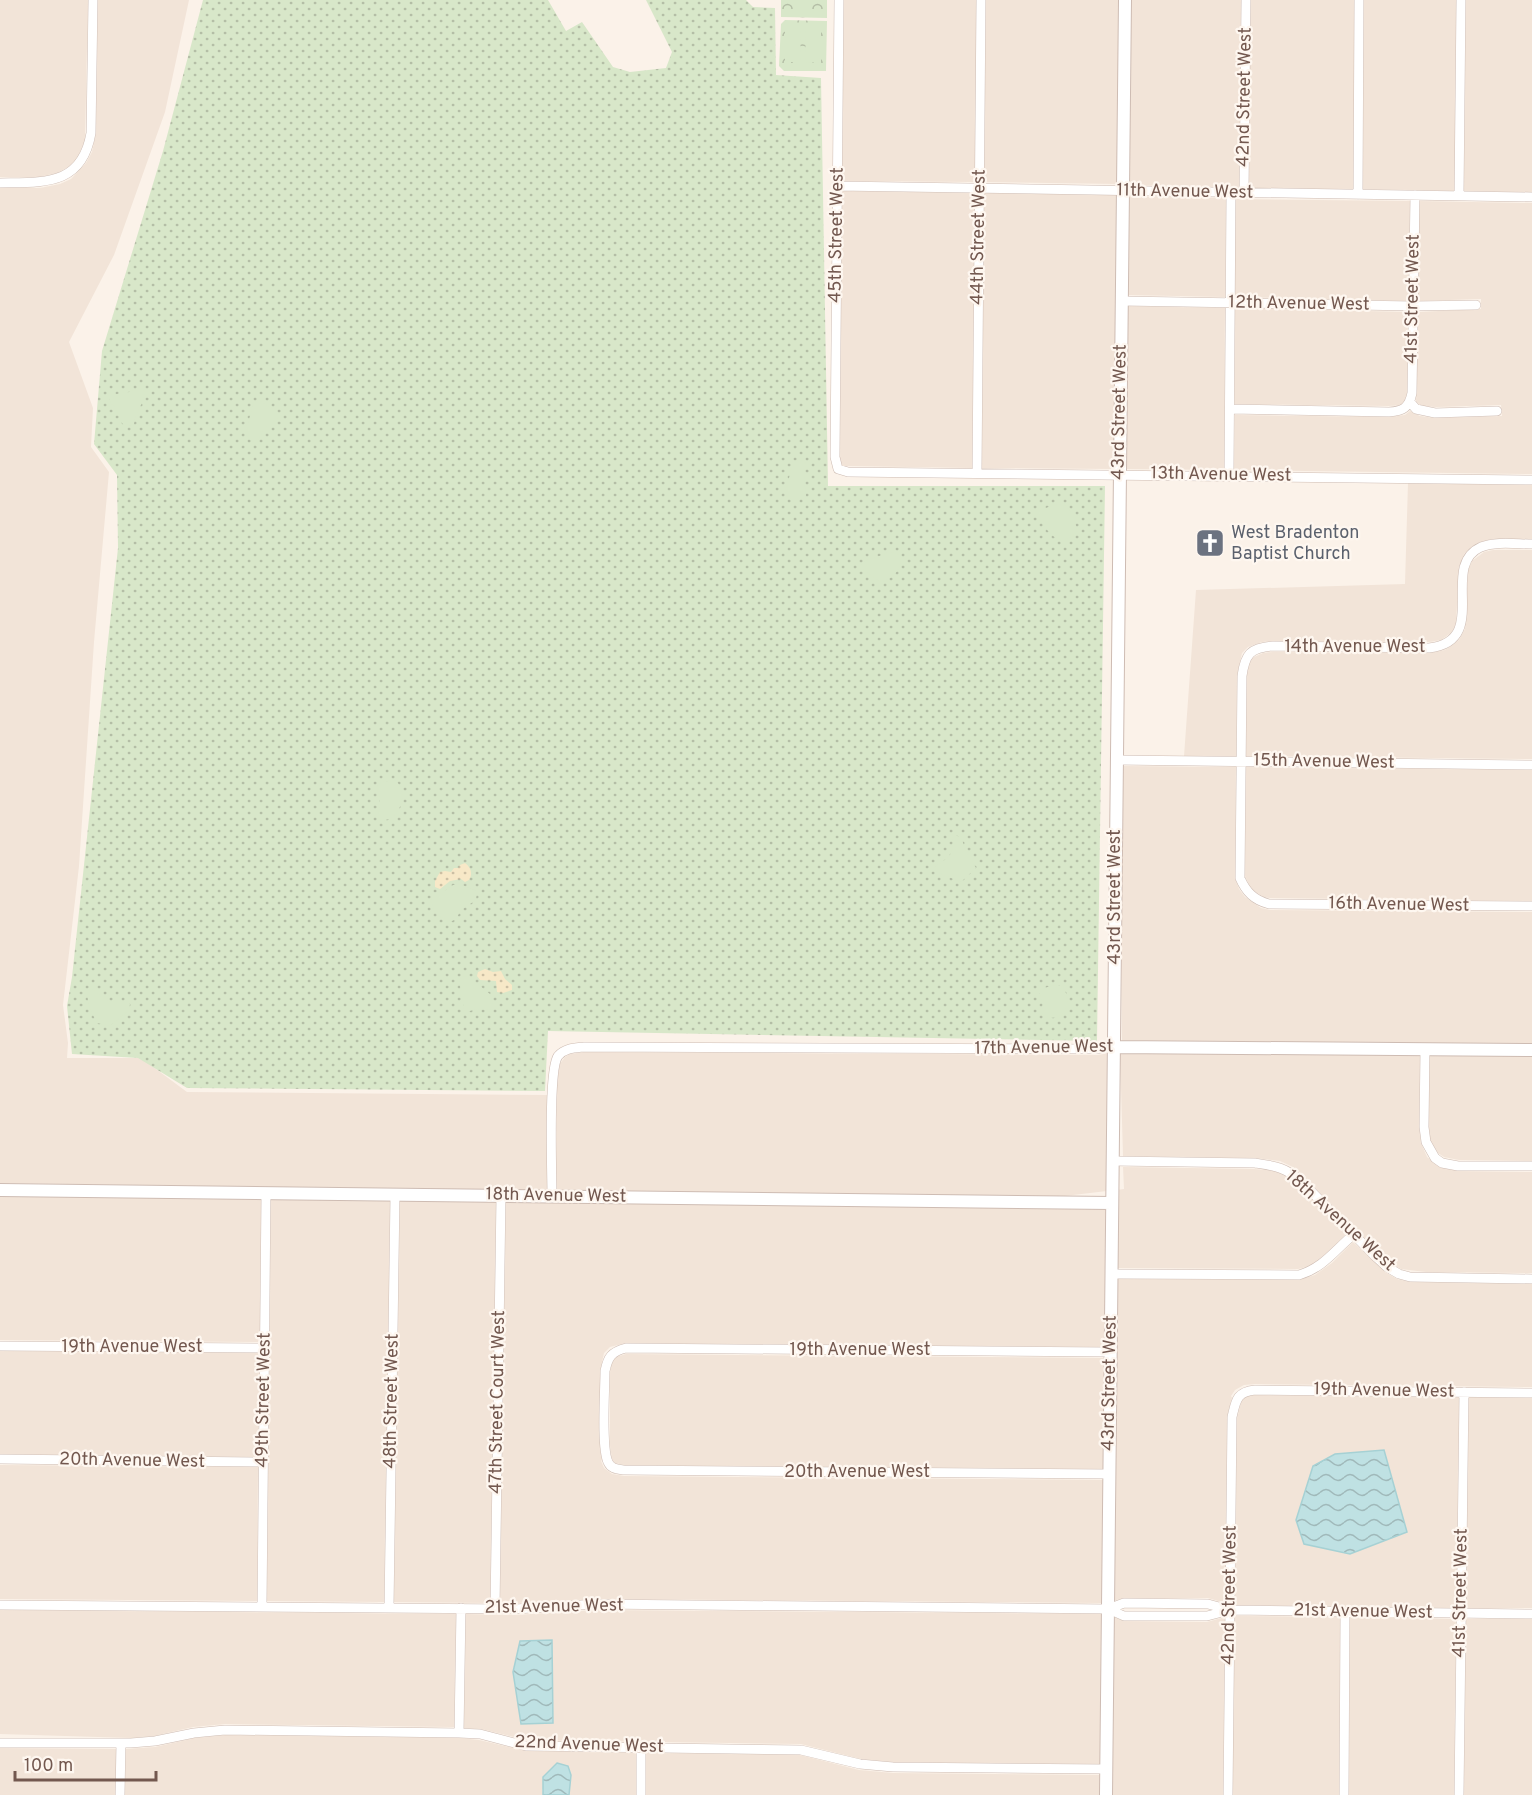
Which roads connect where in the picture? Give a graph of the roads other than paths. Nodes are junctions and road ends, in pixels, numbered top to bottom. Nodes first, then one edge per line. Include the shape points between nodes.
1 (93, 0) edge
2 (839, 0) edge
3 (981, 0) edge
4 (1125, 0) edge
5 (1246, 0) edge
6 (1359, 0) edge
7 (1461, 0) edge
8 (0, 183) edge
9 (837, 186) junction
10 (980, 188) junction
11 (1123, 190) junction
12 (1231, 193) junction
13 (1244, 193) junction
14 (1358, 195) junction
15 (1414, 195) junction
16 (1460, 196) junction
17 (1532, 197) edge
18 (1122, 301) junction
19 (1230, 303) junction
20 (1476, 304) dead end
21 (1413, 306) junction
22 (1410, 402) junction
23 (1230, 409) junction
24 (1497, 411) dead end
25 (838, 469) joint
26 (977, 473) junction
27 (1119, 474) junction
28 (1229, 475) junction
29 (1532, 480) edge
30 (1532, 544) edge
31 (1116, 760) junction
32 (1241, 762) junction
33 (1532, 765) edge
34 (1532, 906) edge
35 (1115, 1047) junction
36 (1425, 1049) junction
37 (1532, 1050) edge
38 (1113, 1161) junction
39 (1532, 1166) edge
40 (0, 1190) edge
41 (266, 1193) junction
42 (395, 1195) junction
43 (501, 1196) junction
44 (552, 1196) junction
45 (1112, 1203) junction
46 (1353, 1235) junction
47 (1112, 1274) junction
48 (1532, 1279) edge
49 (0, 1346) edge
50 (264, 1348) junction
51 (1110, 1352) junction
52 (1464, 1392) junction
53 (1532, 1393) edge
54 (1238, 1396) joint
55 (0, 1459) edge
56 (263, 1462) junction
57 (607, 1462) joint
58 (1109, 1474) junction
59 (0, 1605) edge
60 (262, 1607) junction
61 (389, 1608) junction
62 (461, 1608) junction
63 (495, 1609) junction
64 (1108, 1609) junction
65 (1230, 1611) junction
66 (1345, 1612) junction
67 (1461, 1613) junction
68 (1532, 1614) edge
69 (459, 1732) junction
70 (0, 1743) edge
71 (121, 1743) junction
72 (641, 1748) junction
73 (1107, 1769) junction
74 (120, 1795) edge
75 (641, 1795) edge
76 (1106, 1795) edge
77 (1228, 1795) edge
78 (1344, 1795) edge
79 (1459, 1795) edge

1 - 8 street via 91,133 82,160 58,179
2 - 9 street, 45th Street West
3 - 10 street, 44th Street West
4 - 11 street, 43rd Street West
5 - 13 street, 42nd Street West
6 - 14 street
7 - 16 street
9 - 10 street, 11th Avenue West
9 - 25 street, 45th Street West
10 - 11 street, 11th Avenue West
10 - 26 street, 44th Street West
11 - 12 street, 11th Avenue West
11 - 18 street, 43rd Street West
12 - 13 street, 11th Avenue West
12 - 19 street, 42nd Street West
13 - 14 street, 11th Avenue West
14 - 15 street, 11th Avenue West
15 - 16 street, 11th Avenue West
15 - 21 street, 41st Street West
16 - 17 street, 11th Avenue West
18 - 19 street, 12th Avenue West
18 - 27 street, 43rd Street West
19 - 21 street, 12th Avenue West
19 - 23 street, 42nd Street West
20 - 21 street, 12th Avenue West
21 - 22 street, 41st Street West
22 - 23 street via 1398,411
22 - 24 street via 1416,409 1435,413
23 - 28 street, 42nd Street West
25 - 26 street, 13th Avenue West
26 - 27 street, 13th Avenue West
27 - 28 street, 13th Avenue West
27 - 31 street, 43rd Street West
28 - 29 street, 13th Avenue West
30 - 32 street, 14th Avenue West via 1492,544 1479,548 1468,558 1461,626 1443,645 1272,646 1248,654 1242,676
31 - 32 street, 15th Avenue West
31 - 35 street, 43rd Street West
32 - 33 street, 15th Avenue West
32 - 34 street, 16th Avenue West via 1240,878 1254,898 1266,903
35 - 36 street, 17th Avenue West
35 - 38 street, 43rd Street West
35 - 44 street, 17th Avenue West via 568,1049 554,1063
36 - 37 street, 17th Avenue West
36 - 39 street via 1424,1126 1427,1146 1435,1158 1458,1166
38 - 45 street, 43rd Street West
38 - 46 street, 18th Avenue West via 1278,1166 1301,1181
40 - 41 street, 18th Avenue West
41 - 42 street, 18th Avenue West
41 - 50 street, 49th Street West
42 - 43 street, 18th Avenue West
42 - 61 street, 48th Street West
43 - 44 street, 18th Avenue West
43 - 63 street, 47th Street Court West
44 - 45 street, 18th Avenue West
45 - 47 street, 43rd Street West
46 - 47 street via 1312,1271 1299,1275
46 - 48 street, 18th Avenue West via 1399,1274
47 - 51 street, 43rd Street West
49 - 50 street, 19th Avenue West
50 - 56 street, 49th Street West
51 - 57 street, 19th Avenue West via 626,1348 607,1359
51 - 58 street, 43rd Street West
52 - 53 street, 19th Avenue West
52 - 54 street, 19th Avenue West via 1255,1390
52 - 67 street, 41st Street West
54 - 65 street, 42nd Street West via 1232,1417
55 - 56 street, 20th Avenue West
56 - 60 street, 49th Street West
57 - 58 street, 20th Avenue West via 624,1470
58 - 64 street, 43rd Street West
59 - 60 street, 21st Avenue West
60 - 61 street, 21st Avenue West
61 - 62 street, 21st Avenue West
62 - 63 street, 21st Avenue West
62 - 69 street
63 - 64 street, 21st Avenue West via 597,1604
64 - 65 street, 21st Avenue West via 1124,1603 1208,1604
64 - 73 street, 43rd Street West
65 - 66 street, 21st Avenue West
65 - 77 street, 42nd Street West
66 - 67 street, 21st Avenue West
66 - 78 street
67 - 68 street, 21st Avenue West
67 - 79 street, 41st Street West
69 - 71 street, 22nd Avenue West via 225,1730
69 - 72 street, 22nd Avenue West via 526,1746
70 - 71 street, 22nd Avenue West
71 - 74 street
72 - 73 street, 22nd Avenue West via 801,1749 860,1764 893,1767
72 - 75 street
73 - 76 street, 43rd Street West

